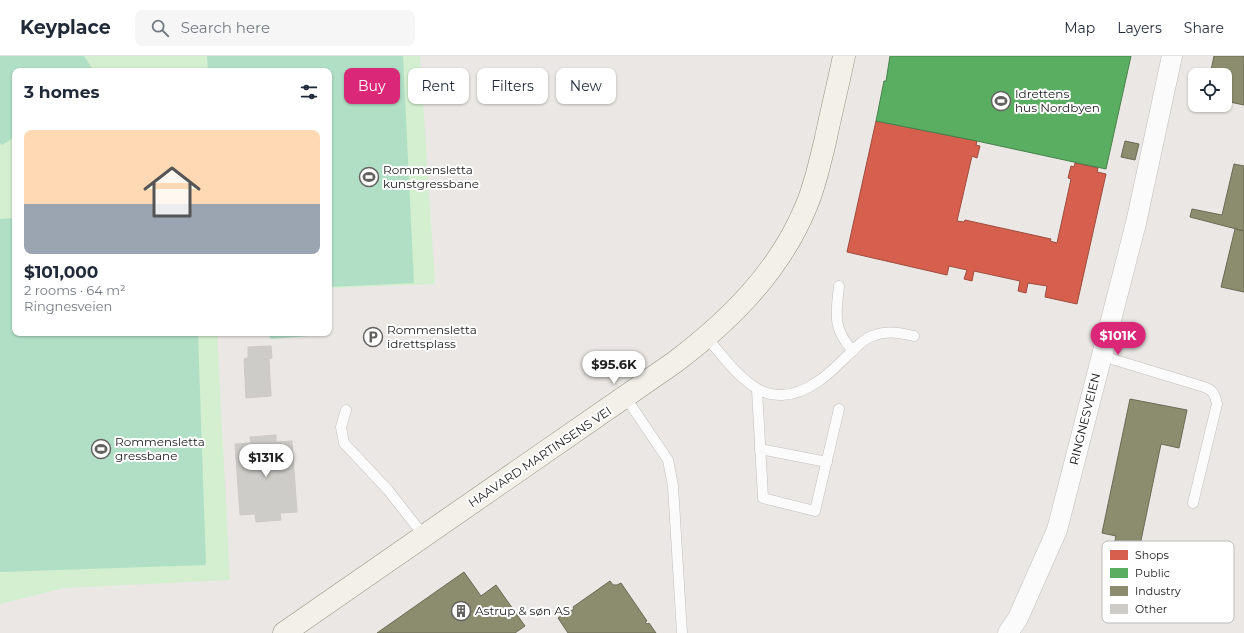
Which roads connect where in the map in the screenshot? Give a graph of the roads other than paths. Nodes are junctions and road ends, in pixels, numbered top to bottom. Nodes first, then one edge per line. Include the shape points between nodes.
1 (844, 56) edge
2 (1172, 56) edge
3 (839, 286) dead end
4 (914, 336) dead end
5 (707, 338) junction
6 (853, 351) junction
7 (1102, 356) junction
8 (757, 389) junction
9 (626, 398) junction
10 (839, 409) dead end
11 (346, 410) dead end
12 (760, 449) junction
13 (826, 462) junction
14 (1193, 503) dead end
15 (424, 536) junction
16 (284, 633) edge
17 (682, 633) edge
18 (1008, 633) edge

1 - 5 street, HAAVARD MARTINSENS VEI via 816,181 797,228 746,301
2 - 7 street, RINGNESVEIEN via 1136,223
3 - 6 lane via 836,315 838,328 843,340
4 - 6 lane via 893,331 883,333 871,337
5 - 8 lane via 734,369
5 - 9 street, HAAVARD MARTINSENS VEI
6 - 8 lane via 833,370 801,391 778,395
7 - 14 lane via 1204,387 1215,396 1216,404
7 - 18 street, RINGNESVEIEN via 1057,530 1018,618
8 - 12 lane
9 - 15 street, HAAVARD MARTINSENS VEI
9 - 17 lane via 668,460 673,486
10 - 13 lane
11 - 15 lane via 341,427 344,443 388,490
12 - 13 lane
12 - 13 lane via 763,498 815,511
15 - 16 street, HAAVARD MARTINSENS VEI

